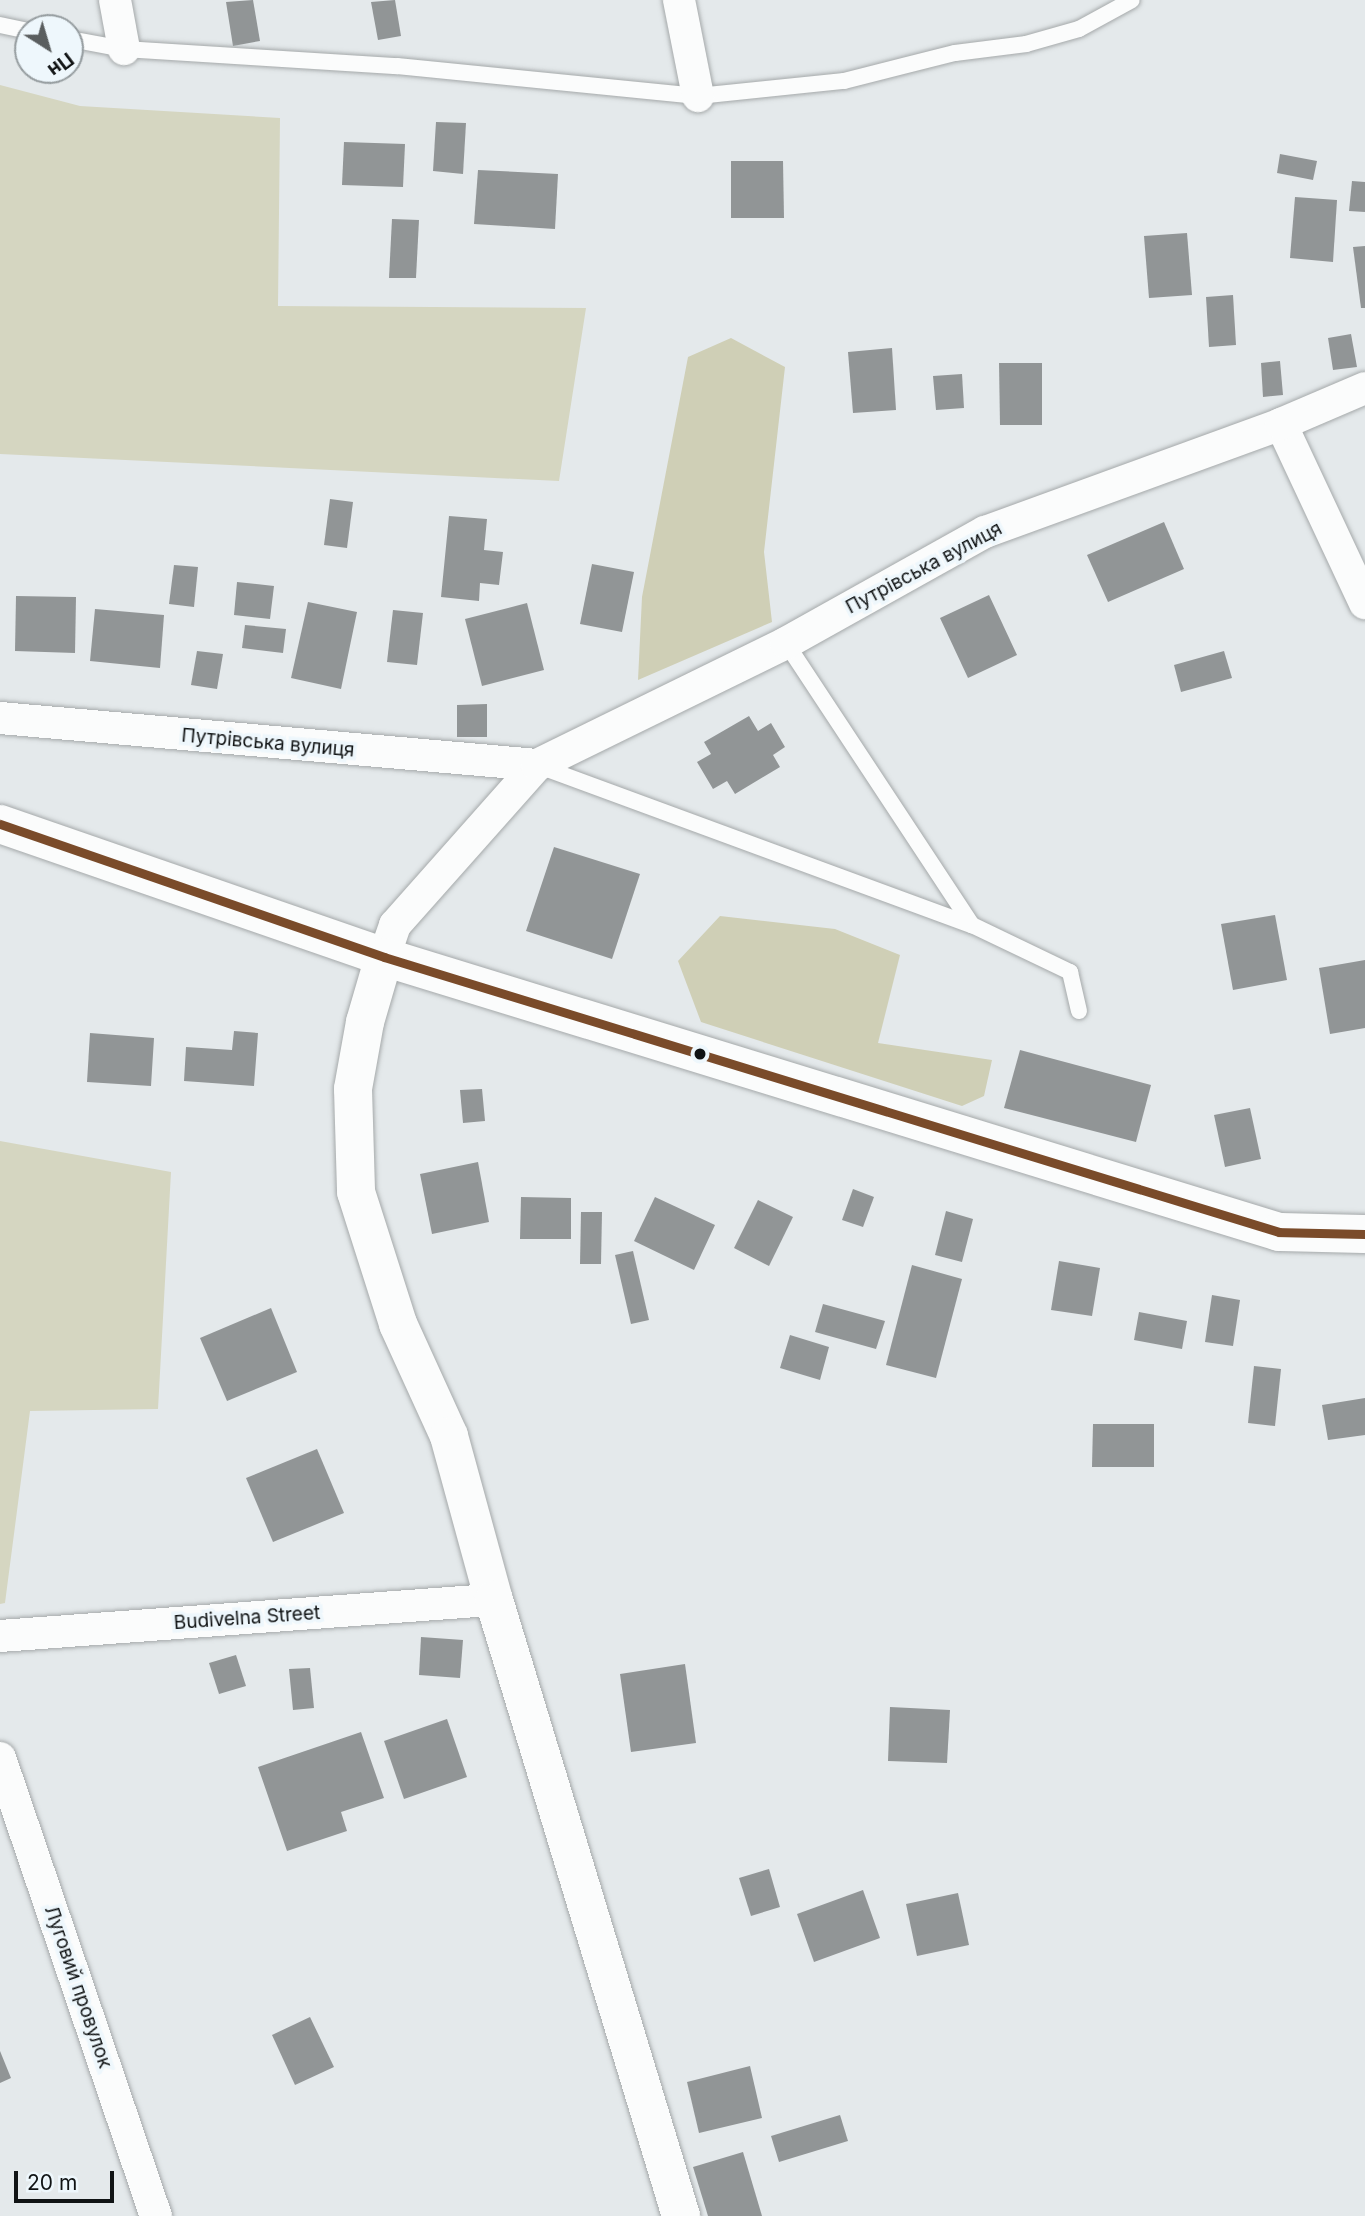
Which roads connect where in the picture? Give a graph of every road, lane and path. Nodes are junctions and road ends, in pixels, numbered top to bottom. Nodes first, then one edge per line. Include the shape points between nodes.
1 (115, 0) edge
2 (679, 0) edge
3 (1132, 0) edge
4 (84, 42) edge
5 (124, 49) junction
6 (698, 96) junction
7 (1365, 388) edge
8 (1280, 424) junction
9 (1365, 603) edge
10 (786, 643) junction
11 (0, 718) edge
12 (537, 765) junction
13 (0, 824) edge
14 (972, 925) junction
15 (384, 957) junction
16 (1079, 1011) dead end
17 (1365, 1234) edge
18 (494, 1600) junction
19 (0, 1636) edge
20 (0, 1758) edge
21 (156, 2216) edge
22 (681, 2216) edge

1 - 5 street
2 - 6 street
3 - 6 lane via 1079,29 1026,44 954,53 844,81
4 - 5 lane
5 - 6 lane via 397,65
7 - 8 street, Путрівська вулиця
8 - 9 street
8 - 10 street, Путрівська вулиця via 985,532
10 - 12 street, Путрівська вулиця
10 - 14 lane
11 - 12 street, Путрівська вулиця
12 - 14 lane
12 - 15 street, Путрівська вулиця via 395,925
13 - 15 main road
14 - 16 lane via 1070,972
15 - 17 main road via 1279,1232
15 - 18 main road via 365,1022 353,1089 356,1192 398,1324 449,1436
18 - 19 street, Budivelna Street
18 - 22 main road
20 - 21 street, Луговий провулок

